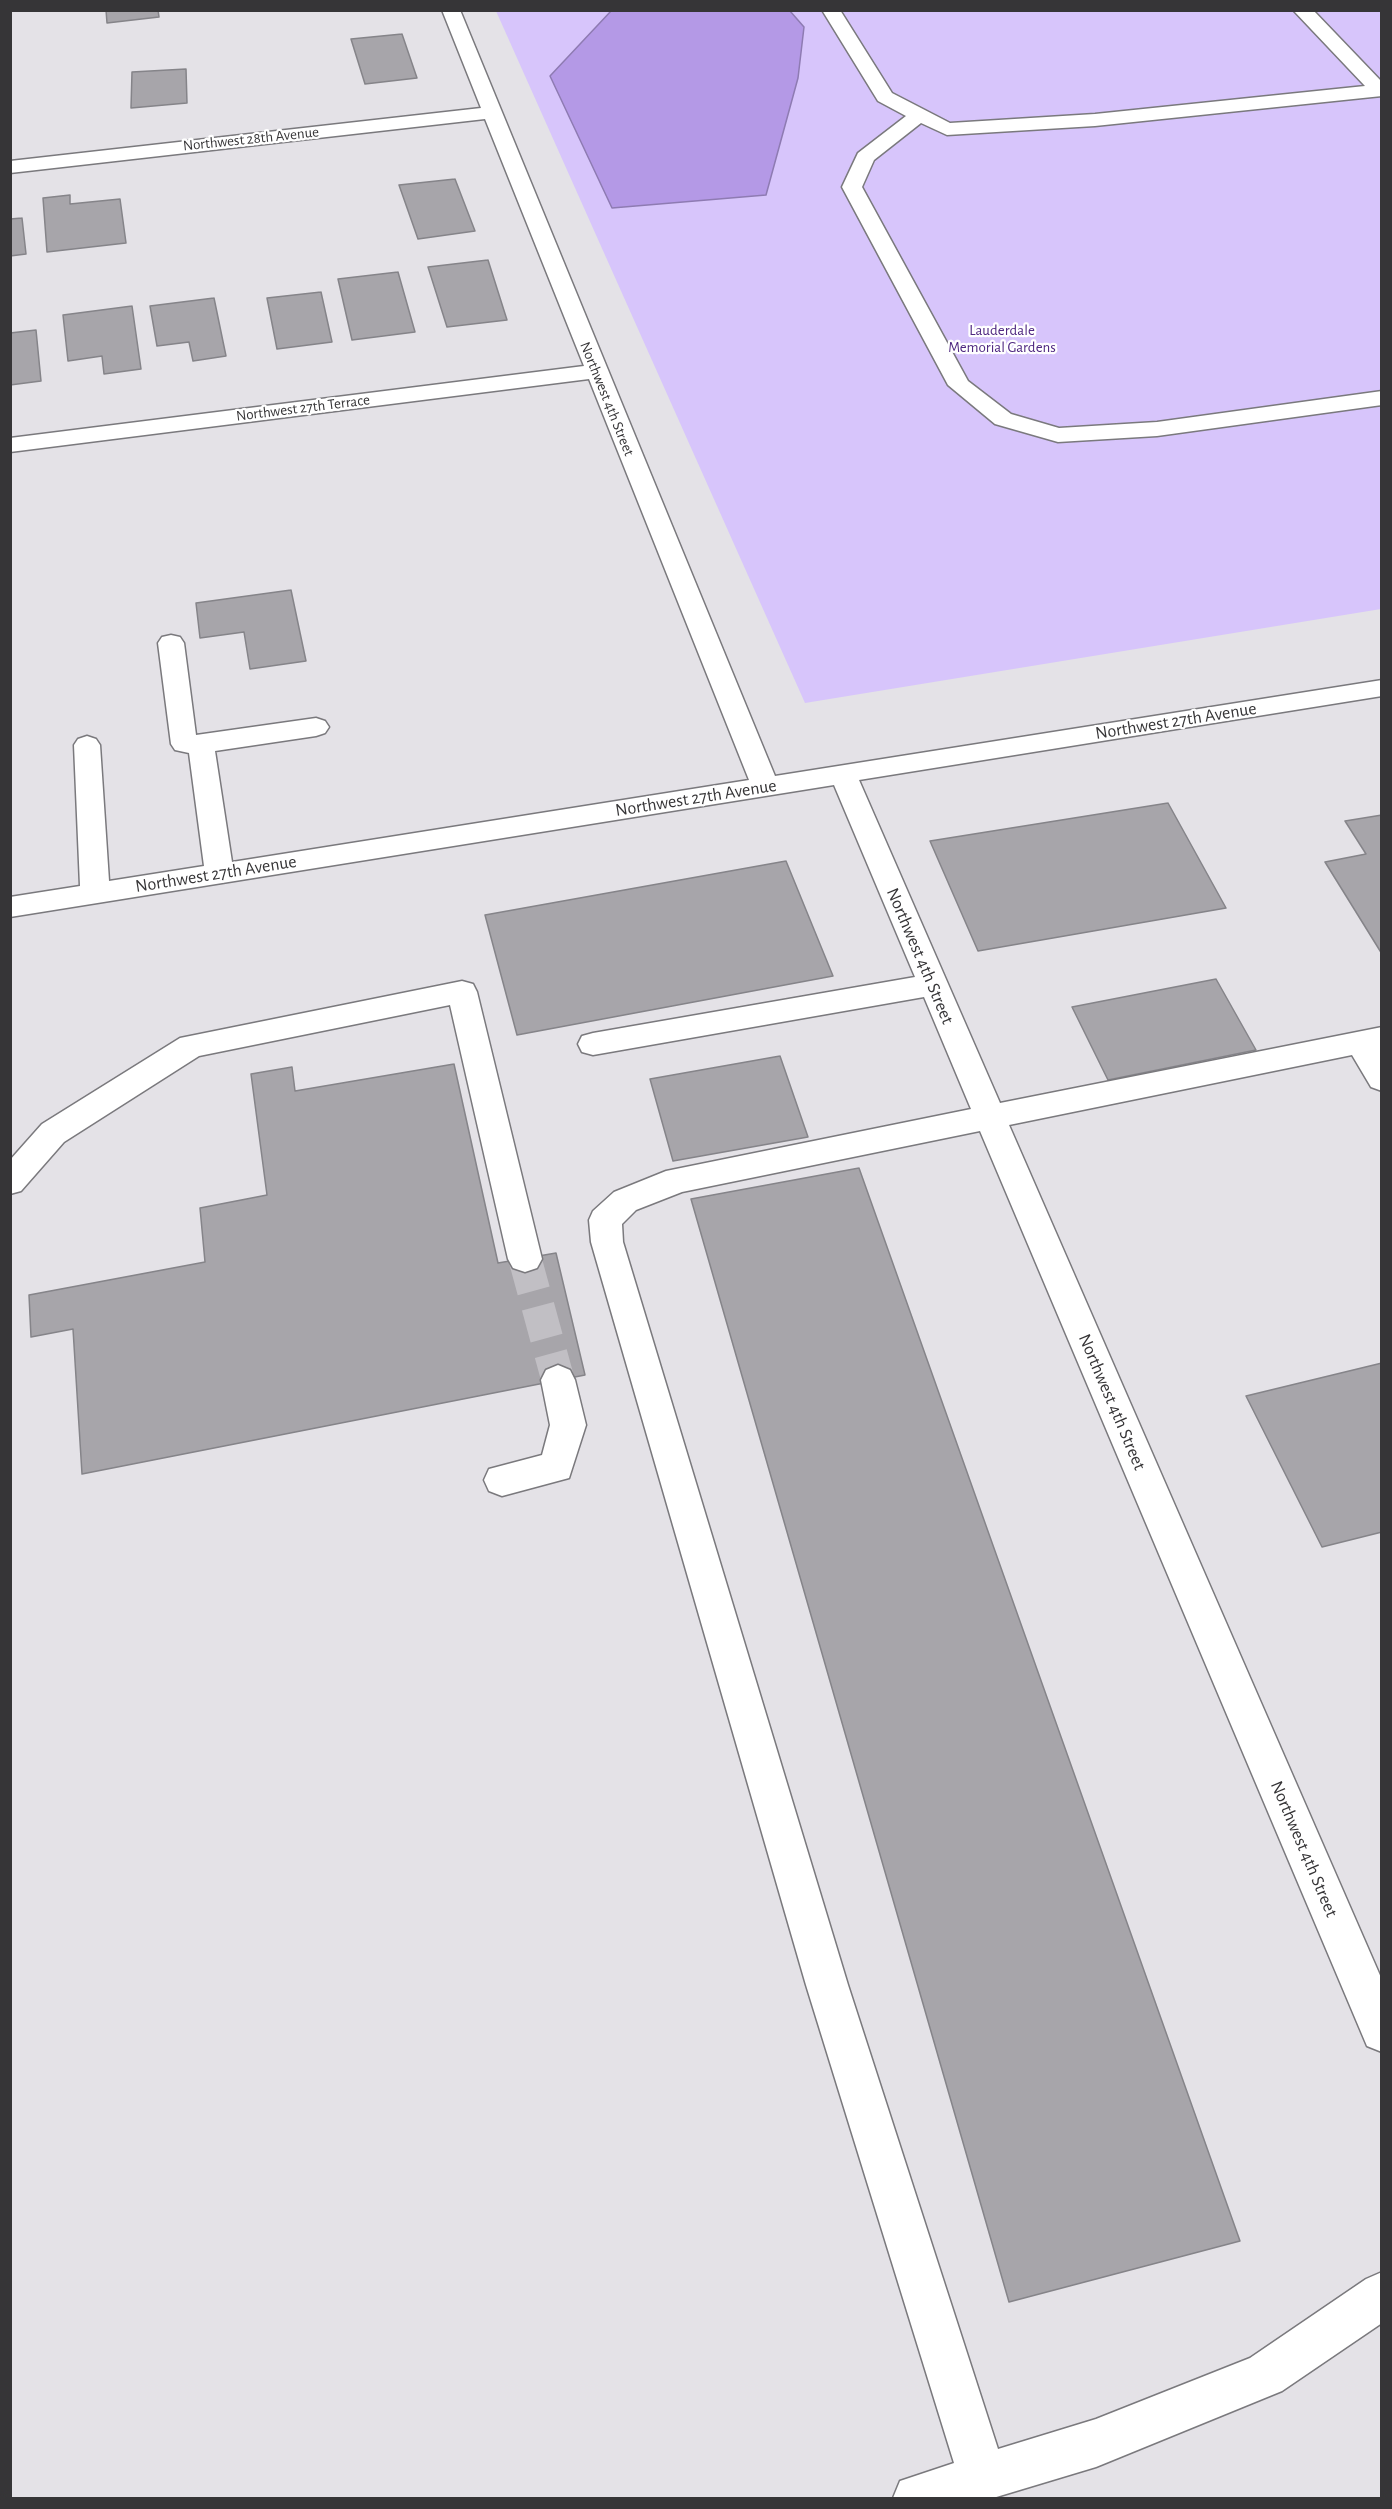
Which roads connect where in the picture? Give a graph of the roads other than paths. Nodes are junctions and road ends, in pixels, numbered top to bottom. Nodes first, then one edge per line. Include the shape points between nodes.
1 (451, 10) edge
2 (831, 10) edge
3 (1302, 10) edge
4 (1380, 90) edge
5 (492, 112) junction
6 (919, 114) junction
7 (10, 166) edge
8 (596, 371) junction
9 (1382, 398) edge
10 (10, 444) edge
11 (171, 642) dead end
12 (1382, 688) edge
13 (316, 727) dead end
14 (201, 744) junction
15 (87, 745) dead end
16 (843, 774) junction
17 (766, 786) junction
18 (219, 873) junction
19 (95, 893) junction
20 (10, 907) edge
21 (933, 985) junction
22 (1371, 1040) edge
23 (593, 1044) dead end
24 (1382, 1079) edge
25 (989, 1116) junction
26 (10, 1182) edge
27 (525, 1259) tunnel mouth
28 (558, 1380) tunnel mouth
29 (502, 1480) dead end
30 (1382, 2031) edge
31 (1382, 2295) edge
32 (983, 2478) junction
33 (917, 2499) edge

1 - 5 street, Northwest 4th Street
2 - 6 street via 885,97
3 - 4 street
4 - 6 street via 1095,120 947,129
5 - 7 street, Northwest 28th Avenue
5 - 8 street, Northwest 4th Street
6 - 9 street via 865,157 852,187 959,386 1003,419 1058,435 1080,434 1157,429
8 - 10 street, Northwest 27th Terrace
8 - 17 street, Northwest 4th Street
11 - 14 street via 184,744
12 - 16 street, Northwest 27th Avenue
13 - 14 street
14 - 18 street
15 - 19 street
16 - 17 street, Northwest 27th Avenue
16 - 21 street, Northwest 4th Street
17 - 18 street, Northwest 27th Avenue
18 - 19 street, Northwest 27th Avenue
19 - 20 street, Northwest 27th Avenue
21 - 23 street
21 - 25 street, Northwest 4th Street
22 - 24 street
22 - 25 street
25 - 30 street, Northwest 4th Street
25 - 32 street via 677,1180 625,1201 605,1220 607,1242 820,1962
26 - 27 street via 53,1134 190,1046 462,992
28 - 29 street via 568,1425 555,1467
31 - 32 street via 1266,2375 1096,2443
32 - 33 street

